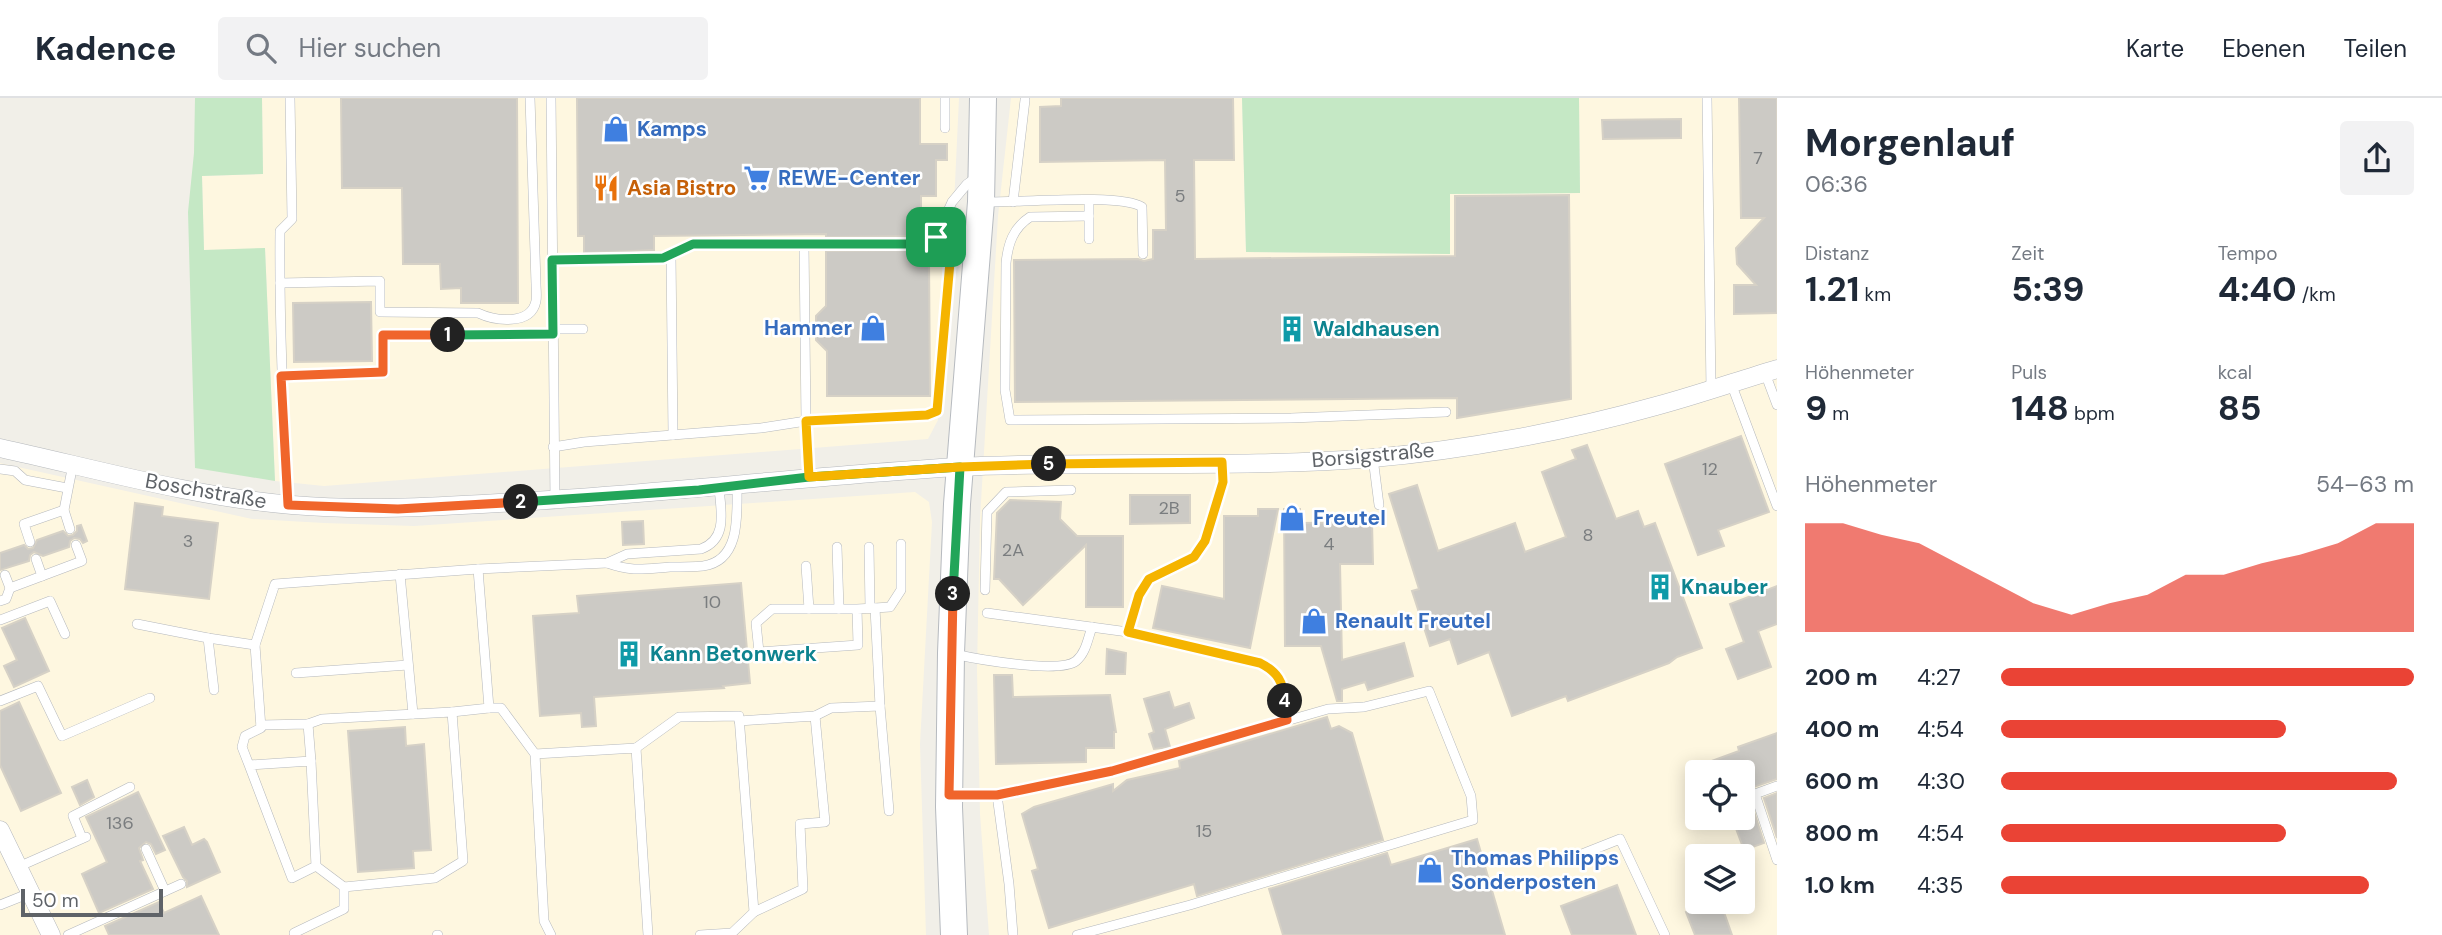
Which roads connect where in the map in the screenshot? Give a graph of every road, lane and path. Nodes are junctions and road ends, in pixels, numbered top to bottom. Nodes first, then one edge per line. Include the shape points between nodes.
1 (290, 98) edge
2 (530, 98) edge
3 (551, 98) edge
4 (945, 98) edge
5 (983, 98) edge
6 (995, 98) edge
7 (1707, 98) edge
8 (1025, 100) dead end
9 (945, 128) dead end
10 (982, 173) junction
11 (1089, 201) junction
12 (981, 202) junction
13 (1013, 202) junction
14 (1089, 216) junction
15 (936, 237) junction
16 (1089, 239) dead end
17 (804, 244) junction
18 (1143, 254) dead end
19 (671, 256) junction
20 (552, 260) junction
21 (280, 283) junction
22 (583, 329) dead end
23 (553, 332) junction
24 (1771, 371) edge
25 (281, 376) junction
26 (1731, 383) junction
27 (1711, 390) junction
28 (1777, 405) edge
29 (1446, 412) dead end
30 (806, 421) junction
31 (673, 435) junction
32 (553, 447) junction
33 (0, 448) edge
34 (1373, 458) junction
35 (1222, 462) junction
36 (74, 464) junction
37 (960, 467) junction
38 (0, 468) edge
39 (809, 477) junction
40 (728, 486) junction
41 (67, 488) junction
42 (1071, 490) dead end
43 (555, 500) junction
44 (288, 505) junction
45 (1379, 505) dead end
46 (1777, 506) edge
47 (64, 510) junction
48 (70, 528) dead end
49 (30, 542) dead end
50 (901, 544) dead end
51 (76, 545) dead end
52 (837, 547) dead end
53 (869, 547) dead end
54 (36, 559) dead end
55 (607, 563) junction
56 (806, 566) dead end
57 (478, 569) junction
58 (400, 574) junction
59 (5, 575) dead end
60 (43, 576) junction
61 (10, 588) junction
62 (985, 590) dead end
63 (0, 601) edge
64 (873, 608) junction
65 (809, 609) junction
66 (839, 609) junction
67 (857, 609) junction
68 (987, 613) dead end
69 (0, 620) edge
70 (137, 624) dead end
71 (1092, 627) junction
72 (1128, 632) junction
73 (65, 634) dead end
74 (208, 638) junction
75 (255, 645) junction
76 (951, 653) junction
77 (408, 665) junction
78 (296, 673) dead end
79 (214, 690) dead end
80 (150, 698) dead end
81 (0, 701) edge
82 (880, 706) junction
83 (489, 708) junction
84 (452, 712) junction
85 (413, 714) junction
86 (816, 716) junction
87 (1287, 720) junction
88 (739, 721) junction
89 (308, 724) junction
90 (261, 725) junction
91 (636, 748) junction
92 (535, 754) junction
93 (311, 761) junction
94 (249, 765) junction
95 (1777, 786) edge
96 (130, 787) dead end
97 (949, 795) junction
98 (997, 795) junction
99 (889, 811) dead end
100 (0, 830) edge
101 (146, 849) dead end
102 (1572, 858) dead end
103 (1777, 860) edge
104 (316, 866) junction
105 (18, 867) junction
106 (181, 884) dead end
107 (344, 887) junction
108 (165, 891) junction
109 (30, 893) junction
110 (0, 905) edge
111 (754, 912) junction
112 (294, 933) edge
113 (51, 935) edge
114 (68, 935) edge
115 (551, 935) edge
116 (648, 935) edge
117 (700, 935) edge
118 (954, 935) edge
119 (1013, 935) edge
120 (1077, 935) edge
121 (1665, 935) edge

1 - 21 lane via 292,219 280,231
2 - 21 lane via 536,303 530,313 492,320 478,313 380,312 380,281
3 - 20 lane
4 - 9 lane
5 - 10 main road
6 - 10 main road
7 - 27 lane
8 - 13 lane
10 - 12 main road
10 - 15 lane via 952,202
11 - 13 lane
11 - 14 lane
11 - 18 lane via 1135,202 1142,207
12 - 13 lane
12 - 37 main road
14 - 16 lane
14 - 29 lane via 1030,217 1014,231 1006,263 1005,390 1010,419 1291,418
15 - 17 lane via 915,244
15 - 30 lane via 949,253 950,262 937,411
17 - 19 lane via 693,244
17 - 30 lane
19 - 20 lane
19 - 31 lane
20 - 23 lane
21 - 25 lane
22 - 23 lane
23 - 25 lane via 383,335 383,372
23 - 32 lane
24 - 26 street, Borsigstraße
24 - 28 lane
25 - 44 lane
26 - 27 street, Borsigstraße
26 - 46 lane
27 - 34 street, Borsigstraße via 1596,421
30 - 31 lane
30 - 39 lane
31 - 32 lane
32 - 43 lane
33 - 36 street, Boschstraße
34 - 35 street, Borsigstraße
34 - 45 lane
35 - 37 street, Borsigstraße
35 - 72 lane via 1223,482 1205,541 1194,557 1149,579
36 - 41 lane
36 - 44 street, Boschstraße via 178,488
37 - 39 street, Boschstraße
37 - 76 main road
38 - 41 lane via 15,471 25,480
39 - 40 street, Boschstraße
40 - 43 street, Boschstraße
40 - 55 lane via 718,537 710,546 627,554
40 - 55 lane via 737,520 734,538 723,557 705,566 628,570
41 - 47 lane
42 - 62 lane via 1006,492 987,512
43 - 44 street, Boschstraße via 398,509
47 - 48 lane
47 - 49 lane via 24,524
50 - 64 lane via 901,590 890,607
51 - 60 lane via 82,561
52 - 66 lane
53 - 64 lane
54 - 60 lane
55 - 57 lane
56 - 65 lane
57 - 58 lane
57 - 83 lane
58 - 75 lane via 275,584
58 - 77 lane
59 - 61 lane
60 - 61 lane
61 - 63 lane via 6,599
64 - 67 lane
64 - 82 lane
65 - 66 lane
65 - 67 lane via 772,609 756,623 759,652 858,645
66 - 67 lane
68 - 71 lane
69 - 73 lane via 50,601
70 - 74 lane
71 - 72 lane
71 - 76 lane via 1085,650 1069,665
72 - 87 lane via 1272,669 1280,678
74 - 75 lane
74 - 79 lane
75 - 90 lane
76 - 97 main road
77 - 78 lane
77 - 85 lane
80 - 81 lane via 62,736 38,686
82 - 86 lane via 831,708
82 - 99 lane
83 - 84 lane
83 - 92 lane via 501,708
84 - 85 lane
84 - 107 lane via 463,861 435,878
85 - 89 lane via 322,719
86 - 88 lane
86 - 111 lane via 825,822 800,824 803,889
87 - 98 lane via 1112,771
87 - 120 lane via 1429,691 1471,796 1473,820
88 - 91 lane via 738,716 679,717
88 - 111 lane
89 - 90 lane
89 - 93 lane
90 - 94 lane via 245,736 242,747
91 - 92 lane
91 - 116 lane
92 - 115 lane via 544,921
93 - 94 lane
93 - 104 lane
94 - 104 lane via 292,878
95 - 103 lane via 1755,794
96 - 105 lane via 73,816 84,838
97 - 98 lane
97 - 118 main road
98 - 119 lane
100 - 105 street
101 - 108 lane
102 - 121 lane via 1620,839
104 - 107 lane
105 - 109 street
106 - 108 lane
107 - 112 lane via 344,909
108 - 114 lane
109 - 110 lane
109 - 113 street
111 - 117 lane via 732,933

